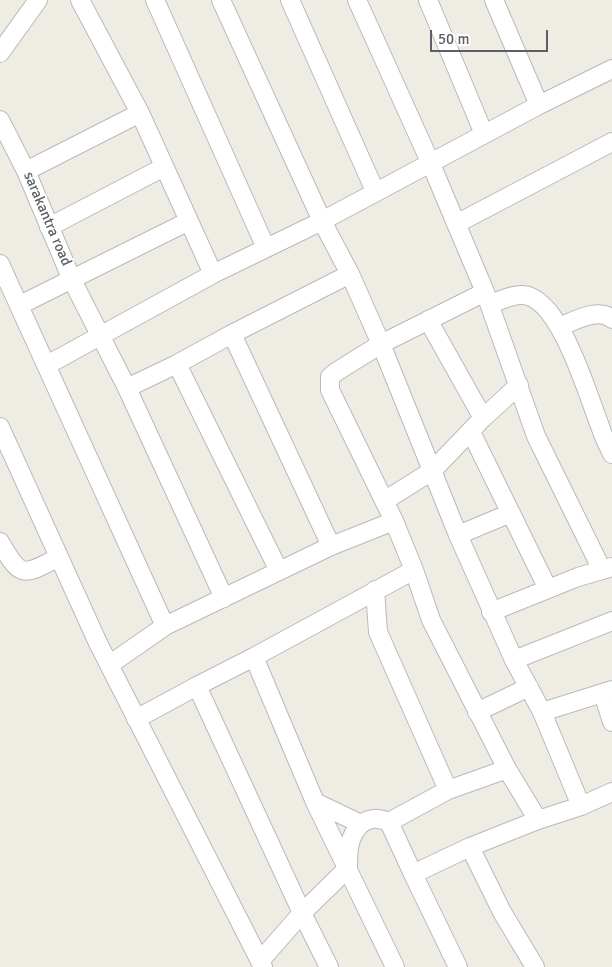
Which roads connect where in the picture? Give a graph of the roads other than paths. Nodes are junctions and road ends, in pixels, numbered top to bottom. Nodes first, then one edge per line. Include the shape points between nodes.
1 (38, 0) edge
2 (80, 0) edge
3 (155, 0) edge
4 (221, 0) edge
5 (290, 0) edge
6 (357, 0) edge
7 (428, 0) edge
8 (494, 0) edge
9 (0, 53) edge
10 (612, 69) edge
11 (539, 105) junction
12 (140, 113) junction
13 (0, 120) edge
14 (484, 134) junction
15 (612, 142) edge
16 (431, 164) junction
17 (164, 167) junction
18 (26, 171) junction
19 (375, 191) junction
20 (189, 221) junction
21 (322, 221) junction
22 (456, 224) junction
23 (49, 227) junction
24 (266, 248) junction
25 (0, 264) edge
26 (213, 274) junction
27 (350, 274) junction
28 (72, 280) junction
29 (488, 298) junction
30 (20, 305) junction
31 (612, 319) edge
32 (428, 320) junction
33 (560, 327) junction
34 (232, 334) junction
35 (100, 335) junction
36 (381, 344) junction
37 (177, 364) junction
38 (47, 365) junction
39 (519, 385) junction
40 (127, 388) junction
41 (483, 418) junction
42 (0, 427) edge
43 (471, 432) junction
44 (612, 454) edge
45 (432, 471) junction
46 (384, 501) junction
47 (511, 513) junction
48 (394, 521) junction
49 (458, 534) junction
50 (0, 542) edge
51 (331, 546) junction
52 (59, 558) junction
53 (607, 568) edge
54 (414, 570) junction
55 (279, 572) junction
56 (548, 589) junction
57 (375, 590) junction
58 (224, 598) junction
59 (491, 612) junction
60 (612, 621) edge
61 (165, 626) junction
62 (254, 657) junction
63 (514, 660) junction
64 (109, 665) junction
65 (197, 686) junction
66 (529, 687) junction
67 (607, 691) edge
68 (477, 712) junction
69 (542, 712) junction
70 (136, 719) junction
71 (612, 722) edge
72 (506, 769) junction
73 (448, 790) junction
74 (612, 792) edge
75 (315, 802) junction
76 (581, 806) junction
77 (538, 820) junction
78 (389, 822) junction
79 (361, 824) junction
80 (470, 847) junction
81 (348, 868) junction
82 (413, 874) junction
83 (302, 913) junction
84 (261, 964) edge
85 (329, 967) edge
86 (395, 967) edge
87 (458, 967) edge
88 (535, 967) edge

1 - 9 street
2 - 12 street
3 - 24 street
4 - 21 street
5 - 19 street
6 - 16 street
7 - 14 street
8 - 11 street
10 - 11 street
11 - 14 street
12 - 17 street
12 - 18 street
13 - 18 street, sarakantra road
14 - 16 street
15 - 22 street
16 - 19 street
16 - 22 street
17 - 20 street
17 - 23 street
18 - 23 street, sarakantra road
19 - 21 street
20 - 26 street
20 - 28 street
21 - 24 street
21 - 27 street
22 - 29 street
23 - 28 street, sarakantra road
24 - 26 street
25 - 30 street
26 - 35 street
27 - 34 street
27 - 36 street
28 - 30 street, sarakantra road
28 - 35 street
29 - 32 street
29 - 33 street via 524,295 537,300
29 - 39 street
30 - 38 street
31 - 33 street via 605,313 597,314
32 - 36 street
32 - 41 street
33 - 44 street
34 - 37 street
34 - 51 street
35 - 38 street
35 - 40 street
36 - 45 street
36 - 46 street via 336,372 329,383
37 - 40 street
37 - 55 street
38 - 61 street
39 - 41 street
39 - 53 street via 536,436
40 - 58 street
41 - 43 street
42 - 52 street
43 - 45 street
43 - 47 street
45 - 46 street
45 - 49 street
46 - 48 street
47 - 49 street
47 - 56 street
48 - 51 street
48 - 54 street
49 - 59 street
50 - 52 street via 18,569 24,572 32,572
51 - 55 street
52 - 64 street
53 - 56 street
54 - 57 street
54 - 68 street via 431,620
55 - 58 street
56 - 59 street
57 - 62 street
57 - 73 street via 378,632
58 - 61 street
59 - 63 street
60 - 63 street
61 - 64 street
62 - 65 street
62 - 75 street
63 - 66 street
64 - 70 street
65 - 70 street
65 - 83 street
66 - 68 street
66 - 69 street
67 - 69 street
67 - 71 street
68 - 72 street
69 - 76 street
70 - 84 street
72 - 73 street
72 - 77 street
73 - 78 street
74 - 76 street
75 - 79 street
75 - 81 street
76 - 77 street
77 - 80 street
78 - 79 street via 377,818 367,819
78 - 82 street
79 - 81 street via 353,832 349,844
80 - 82 street
80 - 88 street via 502,912
81 - 83 street
81 - 86 street
82 - 87 street
83 - 84 street
83 - 85 street

